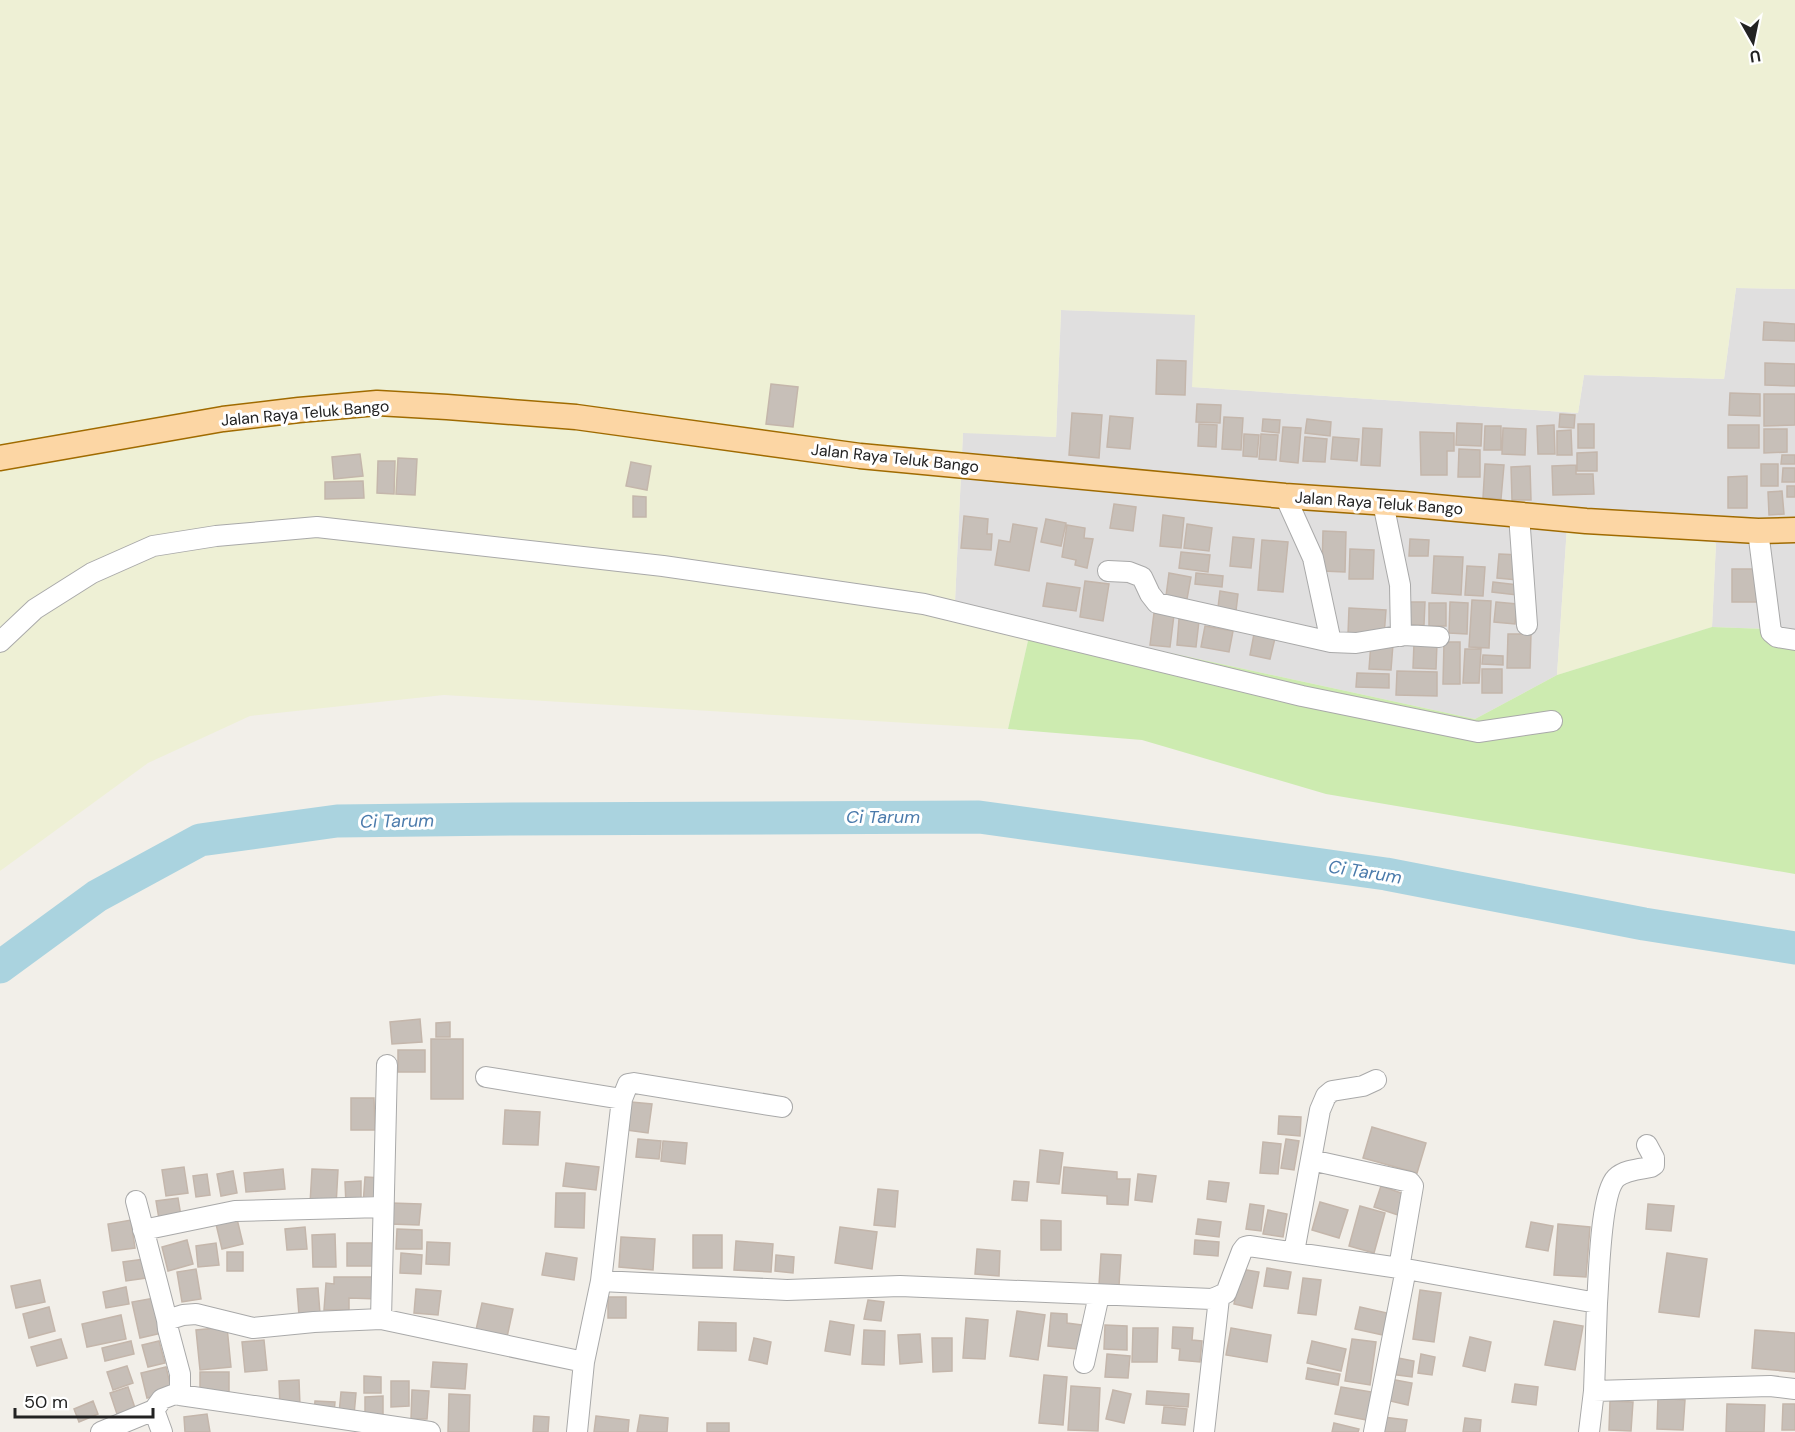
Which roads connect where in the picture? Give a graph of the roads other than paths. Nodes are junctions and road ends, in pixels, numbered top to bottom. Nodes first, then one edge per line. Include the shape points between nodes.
1 (0, 458) edge
2 (1286, 496) junction
3 (1383, 503) junction
4 (1519, 515) junction
5 (1795, 530) edge
6 (1758, 531) junction
7 (1108, 571) dead end
8 (1527, 625) dead end
9 (1401, 636) junction
10 (1439, 637) dead end
11 (1795, 640) edge
12 (0, 642) edge
13 (1330, 642) junction
14 (1552, 721) dead end
15 (387, 1065) dead end
16 (486, 1077) dead end
17 (1377, 1080) dead end
18 (622, 1099) junction
19 (782, 1107) dead end
20 (1647, 1145) dead end
21 (1311, 1160) junction
22 (136, 1202) dead end
23 (382, 1207) junction
24 (143, 1230) junction
25 (1294, 1252) junction
26 (1402, 1268) junction
27 (601, 1281) junction
28 (1099, 1295) junction
29 (1219, 1298) junction
30 (1597, 1304) junction
31 (381, 1319) junction
32 (167, 1320) junction
33 (585, 1362) junction
34 (1084, 1363) dead end
35 (1795, 1389) edge
36 (1594, 1391) junction
37 (180, 1395) junction
38 (154, 1410) junction
39 (101, 1432) edge
40 (162, 1432) edge
41 (430, 1432) edge
42 (577, 1432) edge
43 (1204, 1432) edge
44 (1374, 1432) edge
45 (1589, 1432) edge

1 - 2 main road, Jalan Raya Teluk Bango via 223,419 377,403 576,417 860,456
2 - 3 main road, Jalan Raya Teluk Bango
2 - 13 street via 1313,558
3 - 4 main road, Jalan Raya Teluk Bango
3 - 9 street via 1400,585
4 - 6 main road, Jalan Raya Teluk Bango
4 - 8 street
5 - 6 main road, Jalan Raya Teluk Bango
6 - 11 street via 1771,632 1777,638
7 - 13 street via 1142,577 1157,603
9 - 10 street
9 - 13 street via 1356,643
12 - 14 street via 35,609 92,573 153,546 317,527 663,566 924,604 1302,696 1478,732
15 - 23 street
16 - 18 street
17 - 21 street via 1326,1096
18 - 19 street via 626,1087 634,1083
18 - 27 street
20 - 30 street via 1654,1158 1653,1166 1621,1174 1612,1184 1605,1205
21 - 25 street
21 - 26 street via 1410,1182 1413,1186
22 - 24 street
23 - 24 street via 235,1211
23 - 31 street
24 - 32 street
25 - 26 street
25 - 29 street via 1245,1247 1228,1291
26 - 30 street
26 - 44 street
27 - 28 street via 742,1289 900,1286
27 - 33 street
28 - 29 street
28 - 34 street
29 - 43 street
30 - 36 street
31 - 32 street via 253,1328 196,1314
31 - 33 street
32 - 37 street via 180,1374
33 - 42 street
35 - 36 street via 1770,1386
36 - 45 street
37 - 38 street via 162,1399
37 - 41 street
38 - 39 street
38 - 40 street

